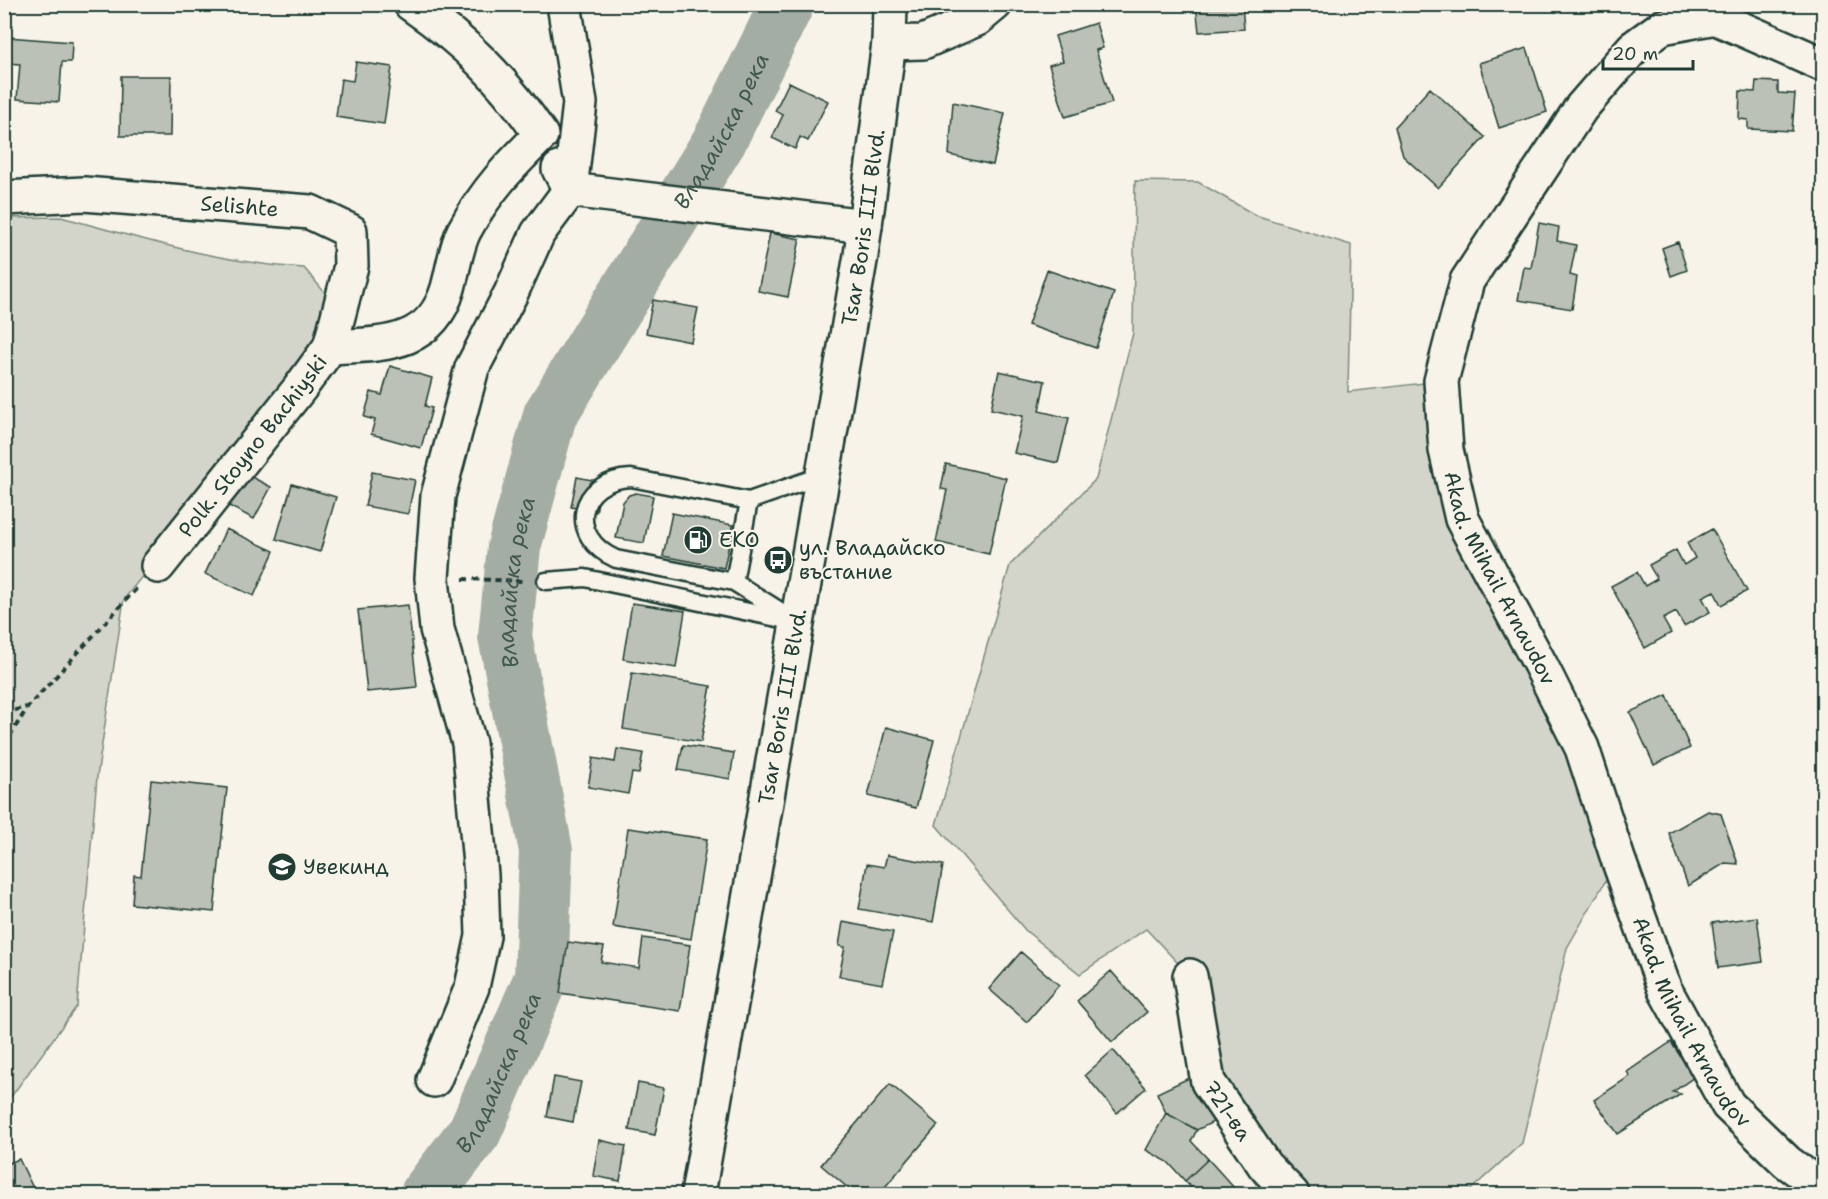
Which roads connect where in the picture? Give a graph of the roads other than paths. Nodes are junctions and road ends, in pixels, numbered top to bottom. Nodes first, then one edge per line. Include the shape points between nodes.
1 (411, 4) edge
2 (564, 4) edge
3 (890, 4) edge
4 (995, 4) edge
5 (1683, 4) edge
6 (1712, 11) edge
7 (889, 43) junction
8 (1824, 65) edge
9 (579, 103) junction
10 (541, 135) junction
11 (570, 190) junction
12 (4, 198) edge
13 (865, 226) junction
14 (330, 346) junction
15 (823, 475) junction
16 (749, 501) junction
17 (158, 566) road end
18 (546, 581) road end
19 (734, 582) junction
20 (799, 623) junction
21 (1190, 976) dead end
22 (434, 1080) dead end
23 (1824, 1189) edge
24 (698, 1194) edge
25 (1292, 1194) edge

1 - 10 street via 450,31 510,90
2 - 9 street
3 - 7 street, Tsar Boris III Blvd.
4 - 7 street via 977,19 922,42
5 - 6 street
6 - 8 street
6 - 23 street, Akad. Mihail Arnaudov via 1662,27 1633,48 1581,108 1467,281 1440,381 1446,450 1462,519 1582,748 1665,990 1728,1105 1787,1162
7 - 13 street, Tsar Boris III Blvd.
9 - 10 street, Polk. Stoyno Bachiyski
9 - 11 street
10 - 11 street
10 - 14 street, Polk. Stoyno Bachiyski via 493,184 463,233 447,291 434,319 414,336 381,344
11 - 13 street
11 - 22 street via 538,233 472,368 438,496 432,578 438,629 469,743 483,936 472,987
12 - 14 street, Selishte via 84,194 310,212 350,231 351,266
13 - 15 street, Tsar Boris III Blvd.
14 - 17 street, Polk. Stoyno Bachiyski
15 - 16 lane
15 - 20 street, Tsar Boris III Blvd.
16 - 19 lane
16 - 19 lane via 617,478 593,492 586,504 586,532 603,554
18 - 20 lane via 585,578
19 - 20 lane
20 - 24 street, Tsar Boris III Blvd.
21 - 25 street, 721-ва via 1208,1082 1265,1166

